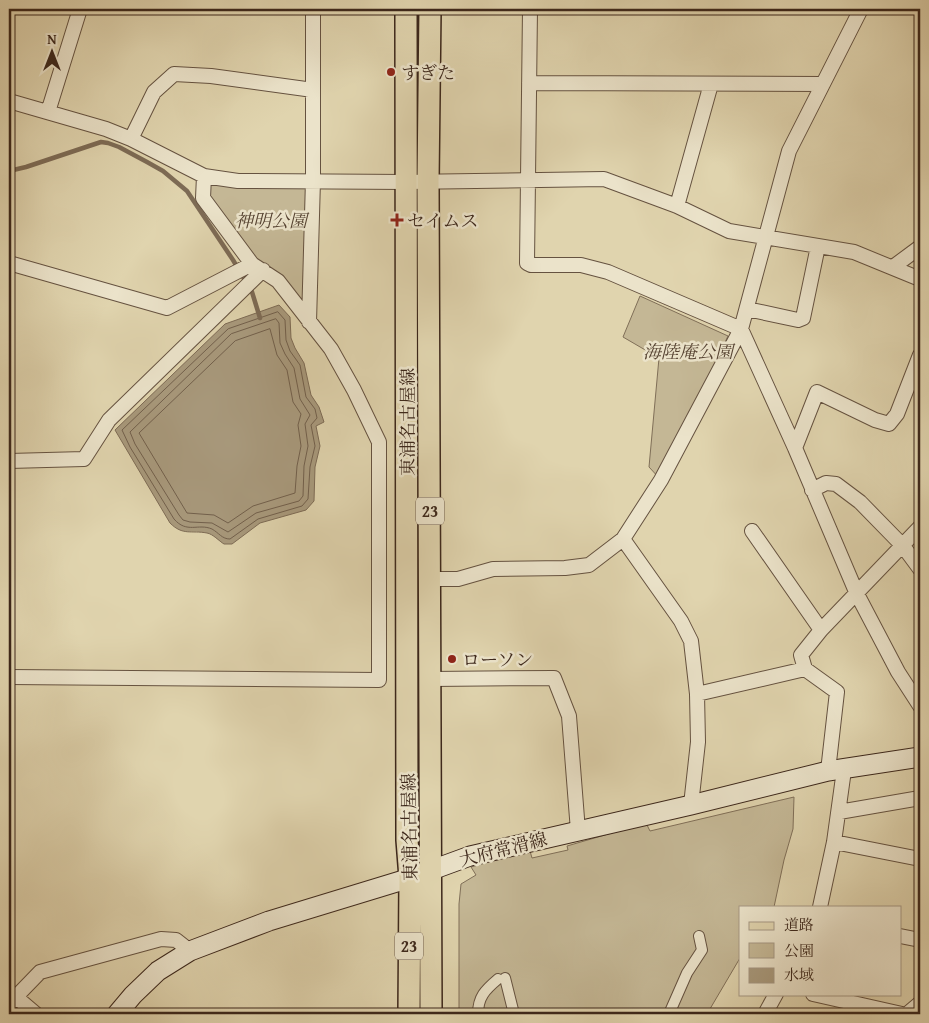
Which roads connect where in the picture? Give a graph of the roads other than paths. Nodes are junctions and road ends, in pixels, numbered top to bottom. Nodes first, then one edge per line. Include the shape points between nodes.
1 (80, 9) edge
2 (313, 9) edge
3 (406, 9) edge
4 (430, 9) edge
5 (530, 9) edge
6 (861, 9) edge
7 (529, 83) junction
8 (711, 84) junction
9 (823, 84) junction
10 (313, 90) junction
11 (9, 101) edge
12 (48, 112) junction
13 (131, 139) junction
14 (204, 176) junction
15 (313, 180) junction
16 (528, 180) junction
17 (428, 181) junction
18 (406, 182) junction
19 (677, 206) junction
20 (767, 236) junction
21 (818, 246) junction
22 (920, 247) edge
23 (9, 263) edge
24 (257, 267) junction
25 (893, 267) junction
26 (920, 279) edge
27 (747, 309) junction
28 (309, 322) junction
29 (741, 329) junction
30 (920, 355) edge
31 (795, 448) junction
32 (9, 460) edge
33 (812, 490) junction
34 (920, 527) edge
35 (752, 531) dead end
36 (622, 539) junction
37 (903, 546) junction
38 (920, 569) edge
39 (431, 580) junction
40 (857, 594) junction
41 (821, 630) junction
42 (805, 669) junction
43 (9, 677) edge
44 (431, 678) junction
45 (698, 694) junction
46 (920, 706) edge
47 (920, 757) edge
48 (836, 770) junction
49 (920, 798) edge
50 (691, 805) junction
51 (839, 812) junction
52 (578, 831) junction
53 (834, 842) junction
54 (920, 859) edge
55 (431, 869) junction
56 (410, 878) junction
57 (820, 906) edge
58 (699, 936) dead end
59 (902, 936) edge
60 (920, 940) edge
61 (190, 951) junction
62 (775, 996) edge
63 (822, 996) edge
64 (11, 998) edge
65 (920, 1003) edge
66 (36, 1014) edge
67 (117, 1014) edge
68 (409, 1014) edge
69 (431, 1014) edge
70 (478, 1014) edge
71 (514, 1014) edge
72 (669, 1014) edge
73 (765, 1014) edge
74 (902, 1014) edge
75 (907, 1014) edge

1 - 12 street
2 - 10 street
3 - 18 main road, 東浦名古屋線 / 23
4 - 17 main road, 東浦名古屋線 / 23
5 - 7 street
6 - 9 street
7 - 8 street
7 - 16 street
8 - 9 street
8 - 19 street
9 - 20 street via 789,151
10 - 13 street via 174,74 154,92
10 - 15 street
11 - 12 street
12 - 13 street
13 - 14 street
14 - 15 street via 238,181
14 - 24 street via 203,198
15 - 18 street
15 - 28 street
16 - 17 street
16 - 19 street via 604,179
16 - 29 street via 527,263 581,265 608,272
17 - 18 street
17 - 39 main road, 東浦名古屋線 / 23
18 - 56 main road, 東浦名古屋線 / 23 via 407,840
19 - 20 street via 729,231
20 - 21 street
20 - 27 street
21 - 25 street via 854,252
21 - 27 street via 803,318 798,320
22 - 25 street
23 - 24 street via 167,308
24 - 28 street via 278,281
24 - 32 street via 109,420 84,459
25 - 26 street
27 - 29 street
28 - 43 street via 331,349 379,442 379,680
29 - 31 street
29 - 36 street via 661,480
30 - 31 street via 897,414 889,424 817,392
31 - 33 street
33 - 37 street via 826,483 836,484 860,502
33 - 40 street
34 - 37 street
35 - 41 street
36 - 39 street via 589,565 493,569 458,579
36 - 45 street via 681,620 691,641
37 - 38 street
37 - 40 street
39 - 44 main road, 東浦名古屋線 / 23
40 - 41 street
40 - 46 street via 898,672
41 - 42 street via 800,654
42 - 45 street
42 - 48 street via 837,692
44 - 52 street via 554,678 569,716
44 - 55 main road, 東浦名古屋線 / 23
45 - 50 street via 698,742
47 - 48 main road, 大府常滑線
48 - 50 main road, 大府常滑線
48 - 51 street
49 - 51 street
50 - 52 main road, 大府常滑線
51 - 53 street
52 - 55 main road, 大府常滑線 via 470,856
53 - 54 street
53 - 57 street
55 - 56 main road, 大府常滑線
55 - 69 main road, 東浦名古屋線 / 23
56 - 61 main road, 大府常滑線 via 269,921
56 - 68 main road, 東浦名古屋線 / 23
58 - 72 street via 702,950 687,973
59 - 60 street
61 - 64 street via 176,940 161,939 40,972
61 - 67 main road, 大府常滑線 via 158,971
62 - 73 street
63 - 74 street
64 - 66 street
65 - 75 street
70 - 71 street via 478,1004 484,991 502,978

